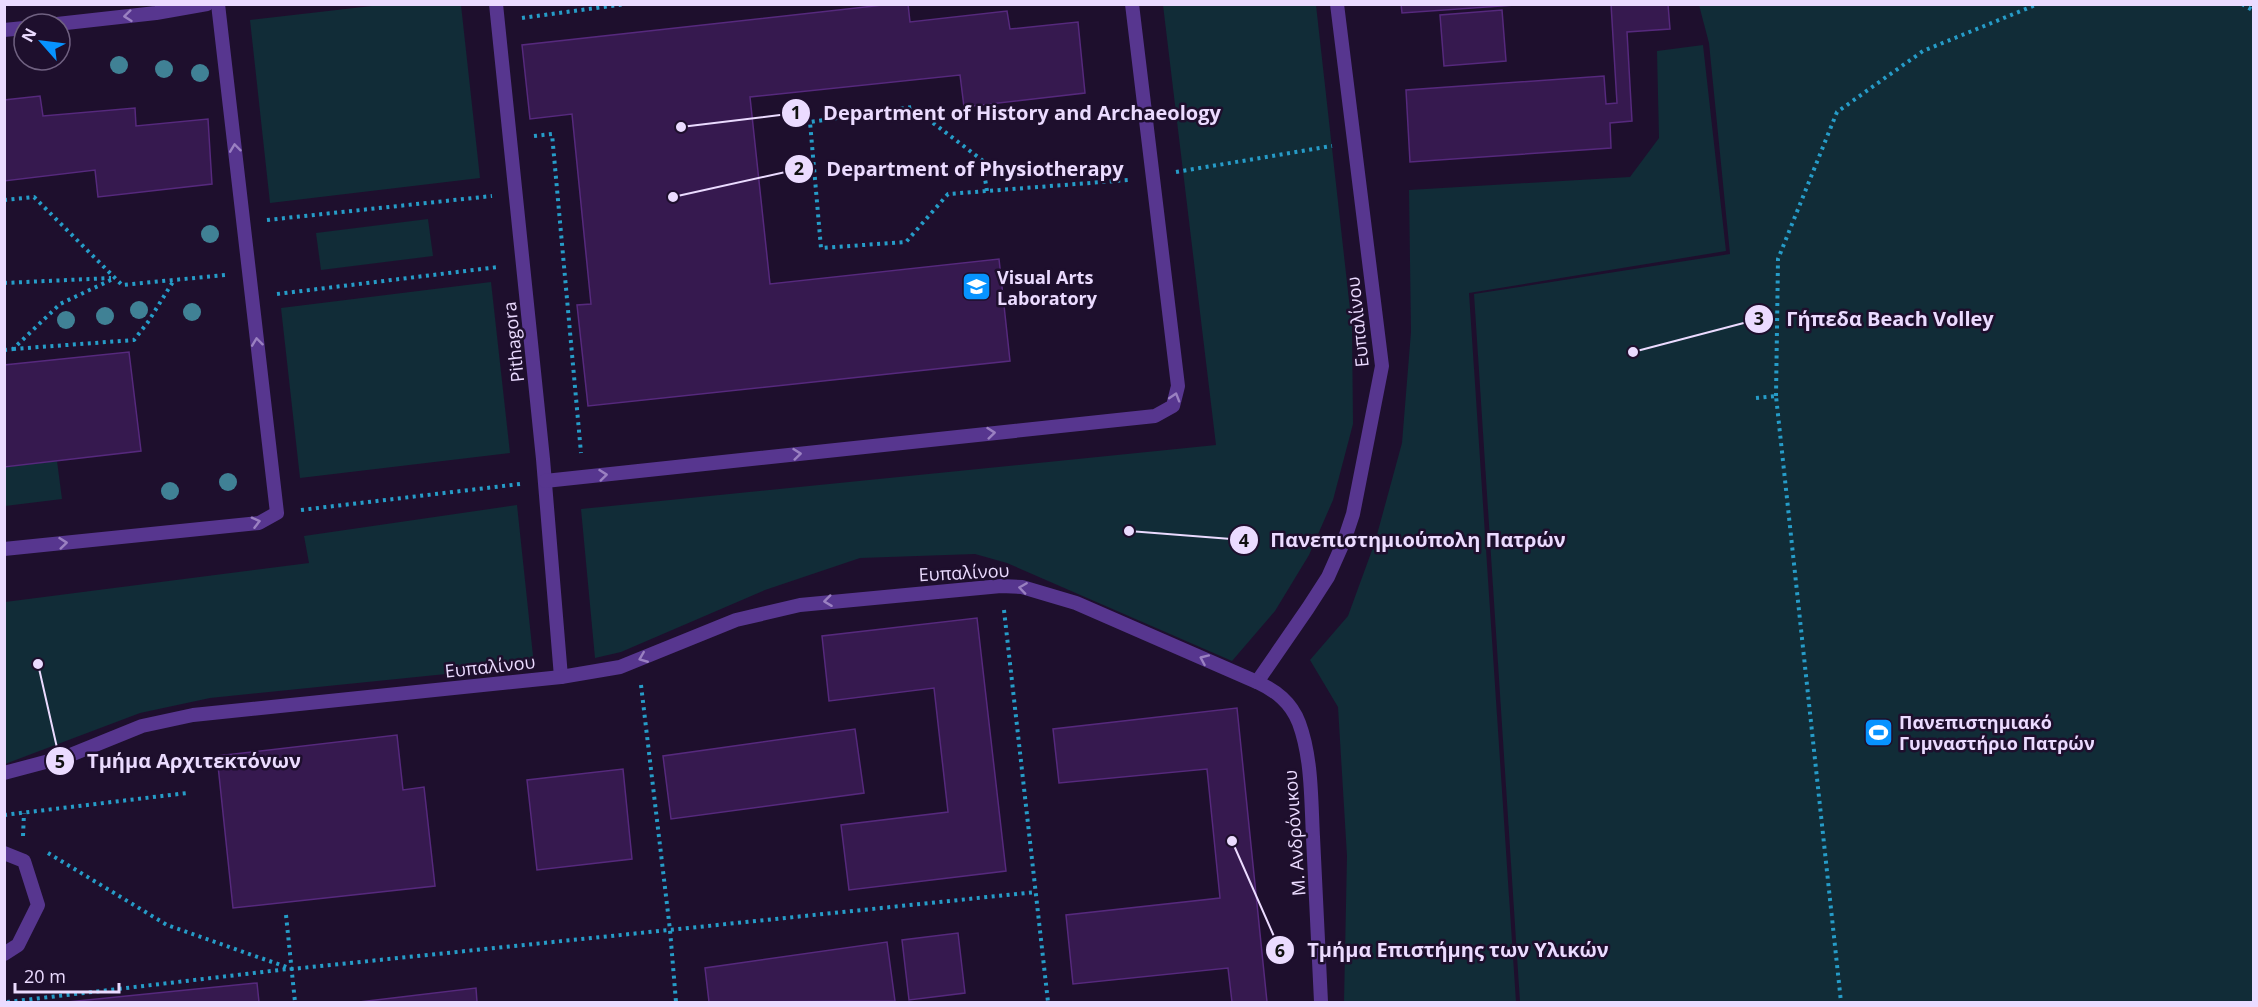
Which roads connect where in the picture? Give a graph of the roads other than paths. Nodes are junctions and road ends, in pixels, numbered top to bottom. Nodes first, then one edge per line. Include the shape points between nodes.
1 (207, 4) edge
2 (218, 4) edge
3 (496, 4) edge
4 (1132, 4) edge
5 (1337, 4) edge
6 (72, 22) edge
7 (545, 481) junction
8 (4, 549) edge
9 (561, 677) junction
10 (1257, 682) junction
11 (4, 773) edge
12 (4, 853) edge
13 (4, 954) edge
14 (1321, 1002) edge

1 -> 6 lane
8 -> 2 lane via 259,523 277,513
3 - 7 lane, Pithagora
7 -> 4 lane via 1155,416 1173,406 1178,386
5 - 10 lane, Ευπαλίνου via 1382,366 1353,514 1344,541 1318,592
7 - 9 lane, Pithagora
10 -> 9 lane, Ευπαλίνου via 1076,603 1022,587 1001,586 800,605 736,620 620,667
9 - 11 lane, Ευπαλίνου via 193,715 142,726 68,756
10 - 14 lane, Μ. Ανδρόνικου via 1283,698 1304,739 1310,779
12 - 13 lane via 24,861 38,905 18,945

